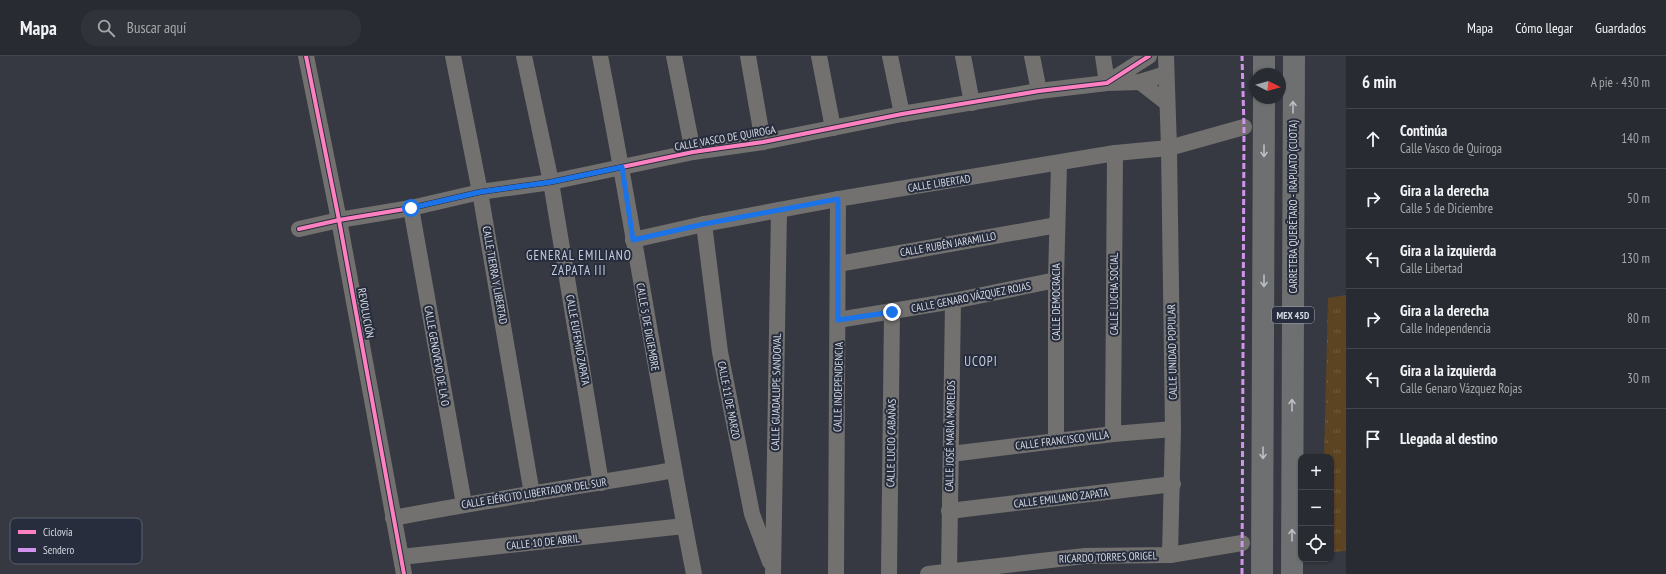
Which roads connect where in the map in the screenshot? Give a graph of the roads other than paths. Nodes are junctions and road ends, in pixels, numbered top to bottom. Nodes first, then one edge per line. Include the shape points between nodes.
1 (306, 56) edge
2 (453, 56) edge
3 (524, 56) edge
4 (600, 56) edge
5 (674, 56) edge
6 (748, 56) edge
7 (819, 56) edge
8 (890, 56) edge
9 (963, 56) edge
10 (1032, 56) edge
11 (1103, 56) edge
12 (1148, 56) edge
13 (1166, 56) edge
14 (1264, 56) edge
15 (1294, 56) edge
16 (1264, 68) edge
17 (1166, 74) junction
18 (1140, 82) junction
19 (1107, 83) junction
20 (1039, 91) junction
21 (972, 103) junction
22 (1167, 103) junction
23 (1264, 104) edge
24 (902, 114) junction
25 (1244, 127) dead end
26 (833, 128) junction
27 (763, 142) junction
28 (1169, 148) junction
29 (693, 152) junction
30 (1114, 153) junction
31 (1059, 163) junction
32 (622, 167) junction
33 (551, 182) junction
34 (480, 192) junction
35 (838, 199) junction
36 (411, 208) junction
37 (779, 210) junction
38 (340, 220) junction
39 (704, 224) junction
40 (1057, 225) junction
41 (299, 229) dead end
42 (633, 240) junction
43 (838, 264) junction
44 (1056, 280) junction
45 (953, 301) junction
46 (892, 312) junction
47 (838, 320) junction
48 (1173, 429) junction
49 (1113, 434) junction
50 (1056, 441) junction
51 (951, 454) junction
52 (674, 470) junction
53 (602, 483) junction
54 (1172, 484) junction
55 (532, 494) junction
56 (464, 504) junction
57 (949, 511) junction
58 (394, 518) junction
59 (684, 526) junction
60 (1242, 543) dead end
61 (1170, 555) junction
62 (401, 557) junction
63 (948, 572) junction
64 (773, 573) edge
65 (404, 574) edge
66 (694, 574) edge
67 (836, 574) edge
68 (889, 574) edge
69 (928, 574) edge
70 (1262, 574) edge
71 (1292, 574) edge

1 - 38 street, REVOLUCIÓN
2 - 34 street, CALLE TIERRA Y LIBERTAD
3 - 33 street, CALLE EUFEMIO ZAPATA
4 - 32 street, CALLE 5 DE DICIEMBRE
5 - 29 street
6 - 27 street
7 - 26 street
8 - 24 street
9 - 21 street
10 - 20 street
11 - 19 street
12 - 19 street, CALLE VASCO DE QUIROGA
13 - 17 street, CALLE UNIDAD POPULAR
14 - 16 highway
71 -> 15 highway, CARRETERA QUERÉTARO - IRAPUATO (CUOTA) / MEX 45D
17 - 18 street
17 - 22 street, CALLE UNIDAD POPULAR
18 - 19 street
18 - 22 street
19 - 20 street, CALLE VASCO DE QUIROGA
20 - 21 street, CALLE VASCO DE QUIROGA
21 - 24 street, CALLE VASCO DE QUIROGA
22 - 28 street, CALLE UNIDAD POPULAR
23 -> 70 highway, MEX 45D
24 - 26 street, CALLE VASCO DE QUIROGA
25 - 28 street, CALLE LIBERTAD
26 - 27 street, CALLE VASCO DE QUIROGA
27 - 29 street, CALLE VASCO DE QUIROGA
28 - 30 street, CALLE LIBERTAD
28 - 48 street, CALLE UNIDAD POPULAR
29 - 32 street, CALLE VASCO DE QUIROGA
30 - 31 street, CALLE LIBERTAD
30 - 49 street, CALLE LUCHA SOCIAL
31 - 35 street, CALLE LIBERTAD
31 - 40 street, CALLE DEMOCRACIA
32 - 33 street, CALLE VASCO DE QUIROGA
32 - 42 street, CALLE 5 DE DICIEMBRE
33 - 34 street, CALLE VASCO DE QUIROGA
33 - 53 street, CALLE EUFEMIO ZAPATA
34 - 36 street, CALLE VASCO DE QUIROGA
34 - 55 street, CALLE TIERRA Y LIBERTAD
35 - 37 street, CALLE LIBERTAD
35 - 43 street, CALLE INDEPENDENCIA
36 - 38 street, CALLE VASCO DE QUIROGA
36 - 56 street, CALLE GENOVEVO DE LA O
37 - 39 street, CALLE LIBERTAD
37 - 64 street, CALLE GUADALUPE SANDOVAL
38 - 41 street, CALLE VASCO DE QUIROGA
38 - 58 street, REVOLUCIÓN
39 - 42 street, CALLE LIBERTAD
39 - 64 street, CALLE 11 DE MARZO via 720,352 752,514
40 - 43 street, CALLE RUBÉN JARAMILLO
40 - 44 street, CALLE DEMOCRACIA
42 - 52 street, CALLE 5 DE DICIEMBRE
43 - 47 street, CALLE INDEPENDENCIA
44 - 45 street, CALLE GENARO VÁZQUEZ ROJAS
44 - 50 street, CALLE DEMOCRACIA
45 - 46 street, CALLE GENARO VÁZQUEZ ROJAS
45 - 51 street, CALLE JOSÉ MARÍA MORELOS
46 - 47 street, CALLE GENARO VÁZQUEZ ROJAS
46 - 68 street, CALLE LUCIO CABAÑAS
47 - 67 street, CALLE INDEPENDENCIA
48 - 49 street, CALLE FRANCISCO VILLA
48 - 54 street, CALLE UNIDAD POPULAR
49 - 50 street, CALLE FRANCISCO VILLA
50 - 51 street, CALLE FRANCISCO VILLA
51 - 57 street, CALLE JOSÉ MARÍA MORELOS
52 - 53 street, CALLE EJÉRCITO LIBERTADOR DEL SUR
52 - 59 street, CALLE 5 DE DICIEMBRE
53 - 55 street, CALLE EJÉRCITO LIBERTADOR DEL SUR
54 - 57 street, CALLE EMILIANO ZAPATA
54 - 61 street, CALLE UNIDAD POPULAR
55 - 56 street, CALLE EJÉRCITO LIBERTADOR DEL SUR
56 - 58 street, CALLE EJÉRCITO LIBERTADOR DEL SUR
57 - 63 street, CALLE JOSÉ MARÍA MORELOS
58 - 62 street, REVOLUCIÓN
59 - 62 street, CALLE 10 DE ABRIL
59 - 66 street, CALLE 5 DE DICIEMBRE
60 - 61 street, RICARDO TORRES ORIGEL
61 - 63 street, RICARDO TORRES ORIGEL via 1085,556
62 - 65 street, REVOLUCIÓN
63 - 69 street, RICARDO TORRES ORIGEL

